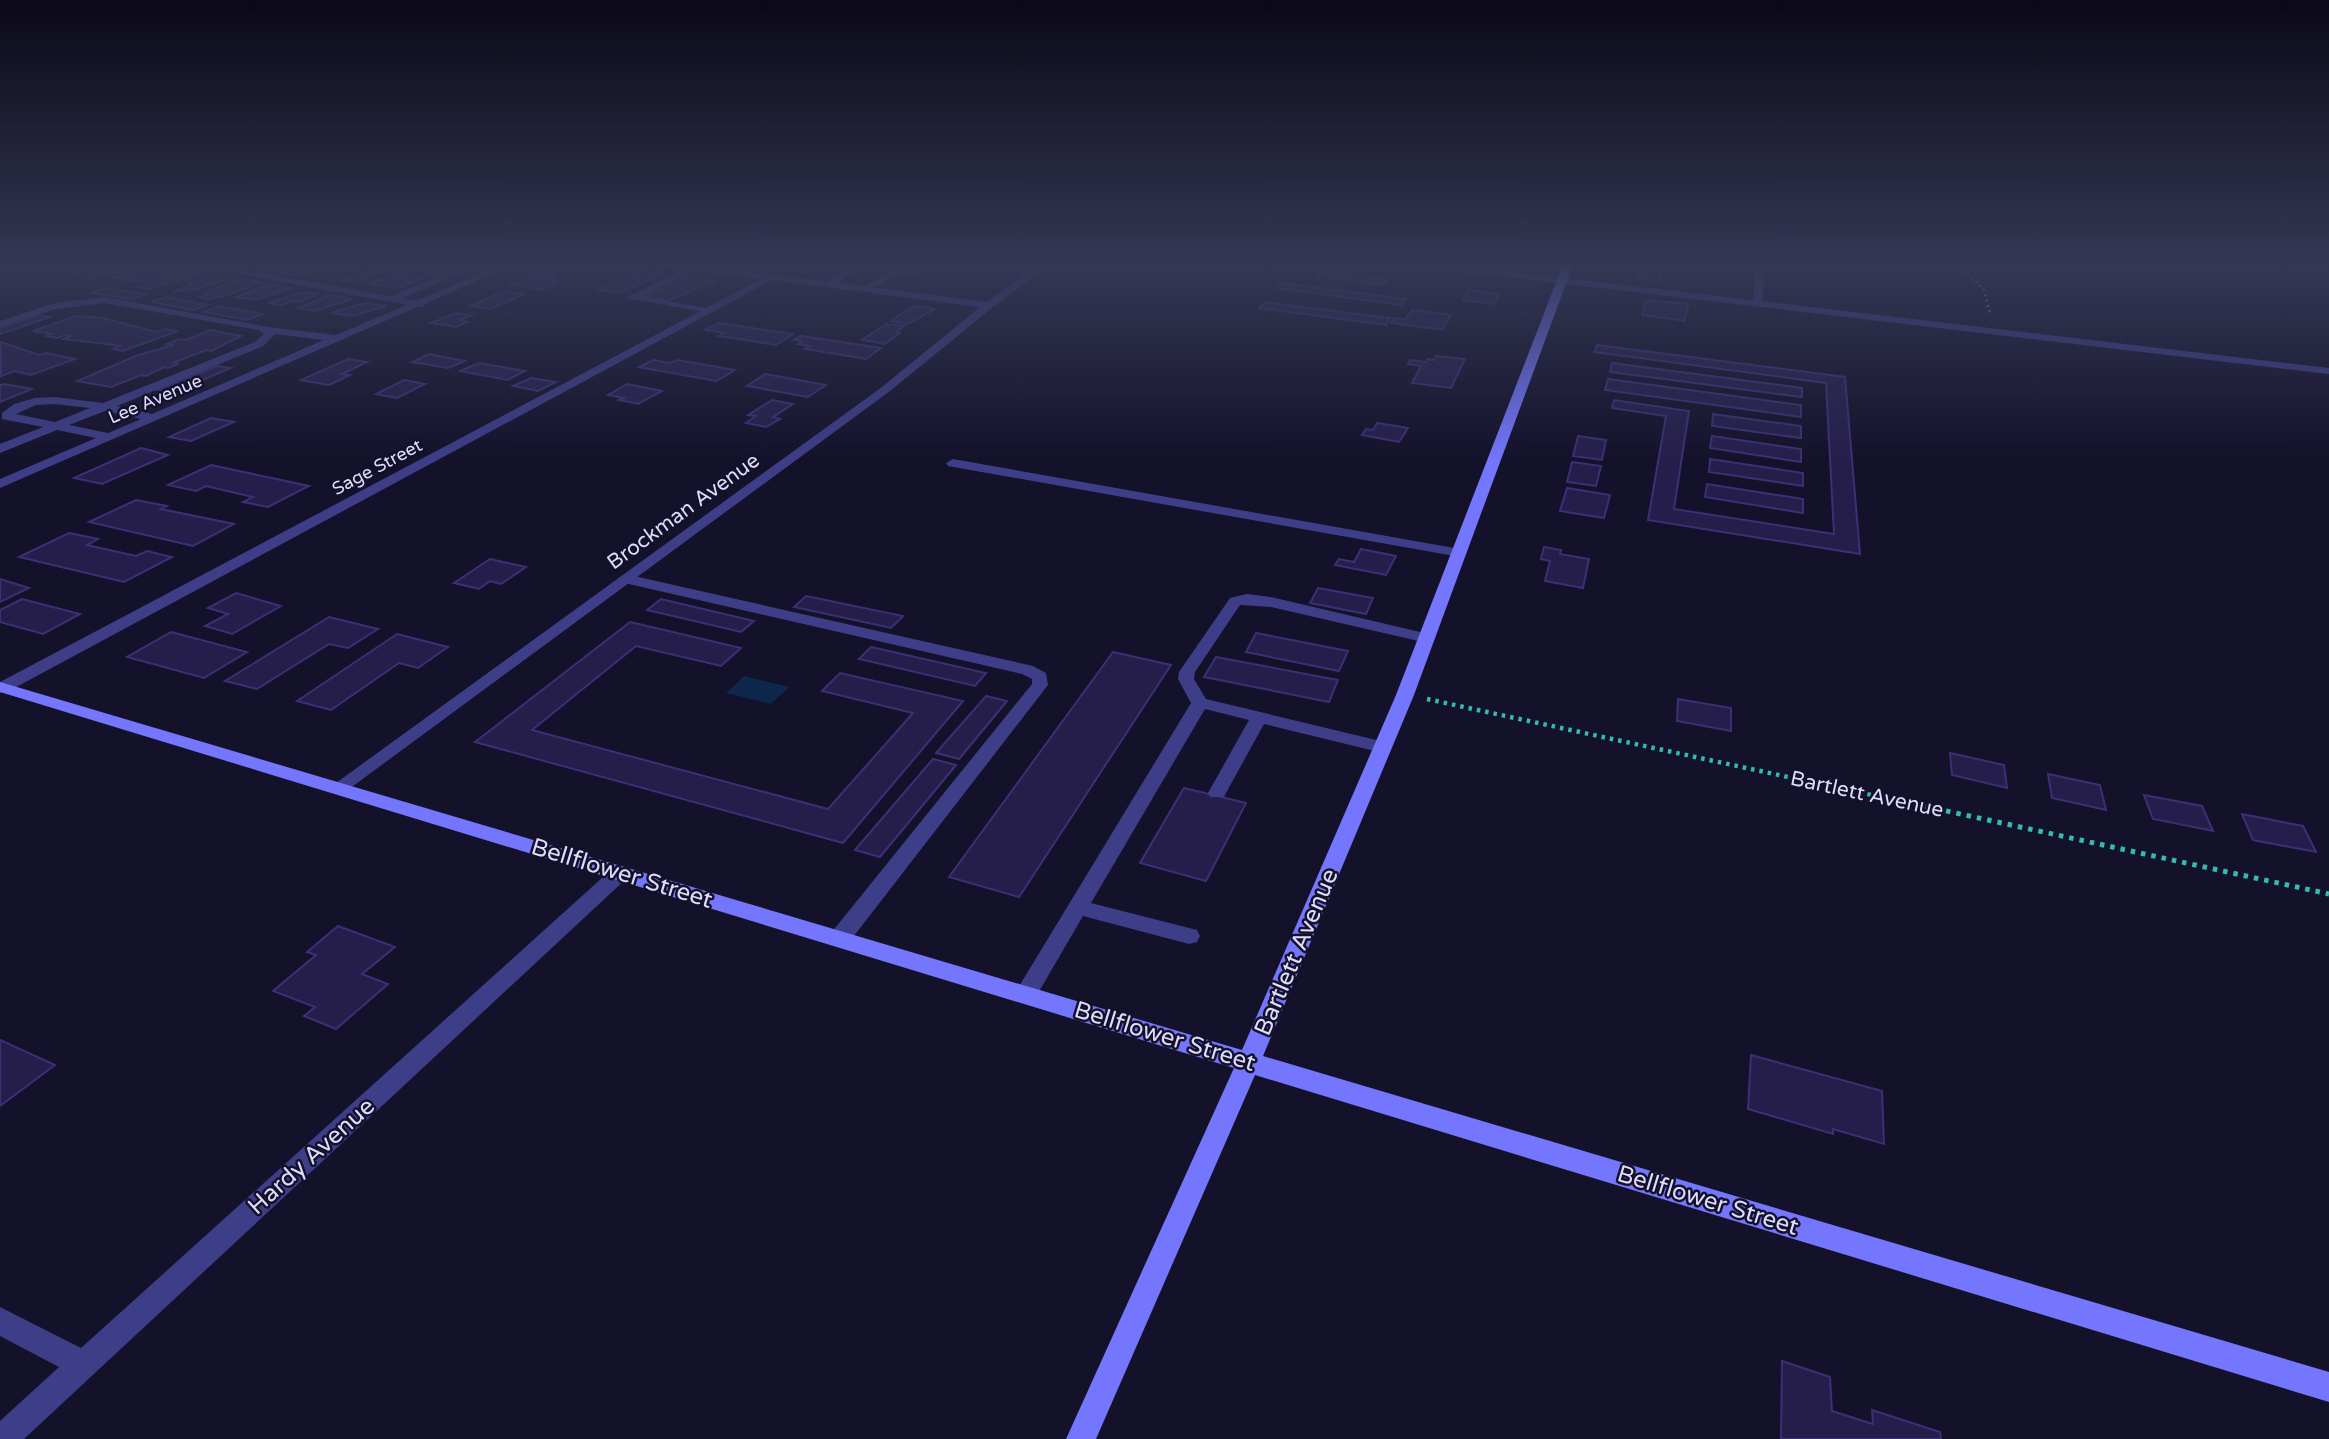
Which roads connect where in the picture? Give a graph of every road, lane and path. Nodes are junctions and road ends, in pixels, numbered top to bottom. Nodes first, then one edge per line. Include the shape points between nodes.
1 (263, 329) edge
2 (360, 329) edge
3 (671, 329) edge
4 (959, 329) edge
5 (1544, 329) edge
6 (1972, 329) edge
7 (268, 330) junction
8 (1995, 332) joint
9 (338, 339) junction
10 (2329, 371) edge
11 (101, 408) junction
12 (154, 418) junction
13 (54, 427) junction
14 (110, 437) junction
15 (0, 449) edge
16 (953, 463) dead end
17 (0, 484) edge
18 (1460, 553) junction
19 (625, 579) junction
20 (1427, 638) junction
21 (1, 688) edge
22 (1405, 695) junction
23 (1200, 704) junction
24 (1259, 717) junction
25 (1383, 747) junction
26 (338, 788) junction
27 (1217, 793) dead end
28 (620, 873) junction
29 (2329, 894) edge
30 (1077, 907) junction
31 (1189, 936) dead end
32 (839, 939) junction
33 (1026, 994) junction
34 (1249, 1061) junction
35 (0, 1321) edge
36 (83, 1364) junction
37 (2329, 1387) edge
38 (2, 1439) edge
39 (1081, 1439) edge

1 - 7 street
2 - 9 street, Lee Avenue
3 - 21 street, Sage Street
4 - 19 street, Brockman Avenue
5 - 18 street, Bartlett Avenue
6 - 8 street
7 - 9 street
7 - 11 street via 270,336 259,344
8 - 10 street
9 - 12 street, Lee Avenue
11 - 12 street
11 - 13 street
11 - 13 street via 48,400 6,416
12 - 14 street, Lee Avenue
13 - 14 street
13 - 15 street
14 - 17 street, Lee Avenue
16 - 18 street
18 - 20 street, Bartlett Avenue
19 - 26 street, Brockman Avenue
19 - 32 street via 1027,670 1040,677 1040,685
20 - 22 street, Bartlett Avenue
20 - 23 street via 1271,602 1235,601 1187,672 1186,679
21 - 26 street, Bellflower Street
22 - 25 street, Bartlett Avenue
22 - 29 path, Bartlett Avenue
23 - 24 street
23 - 30 street
24 - 25 street
24 - 27 street
25 - 34 street, Bartlett Avenue
26 - 28 street, Bellflower Street
28 - 32 street, Bellflower Street
28 - 36 street, Hardy Avenue
30 - 31 street
30 - 33 street
32 - 33 street, Bellflower Street
33 - 34 street, Bellflower Street
34 - 37 street, Bellflower Street
34 - 39 street, Bartlett Avenue
35 - 36 street
36 - 38 street, Hardy Avenue

